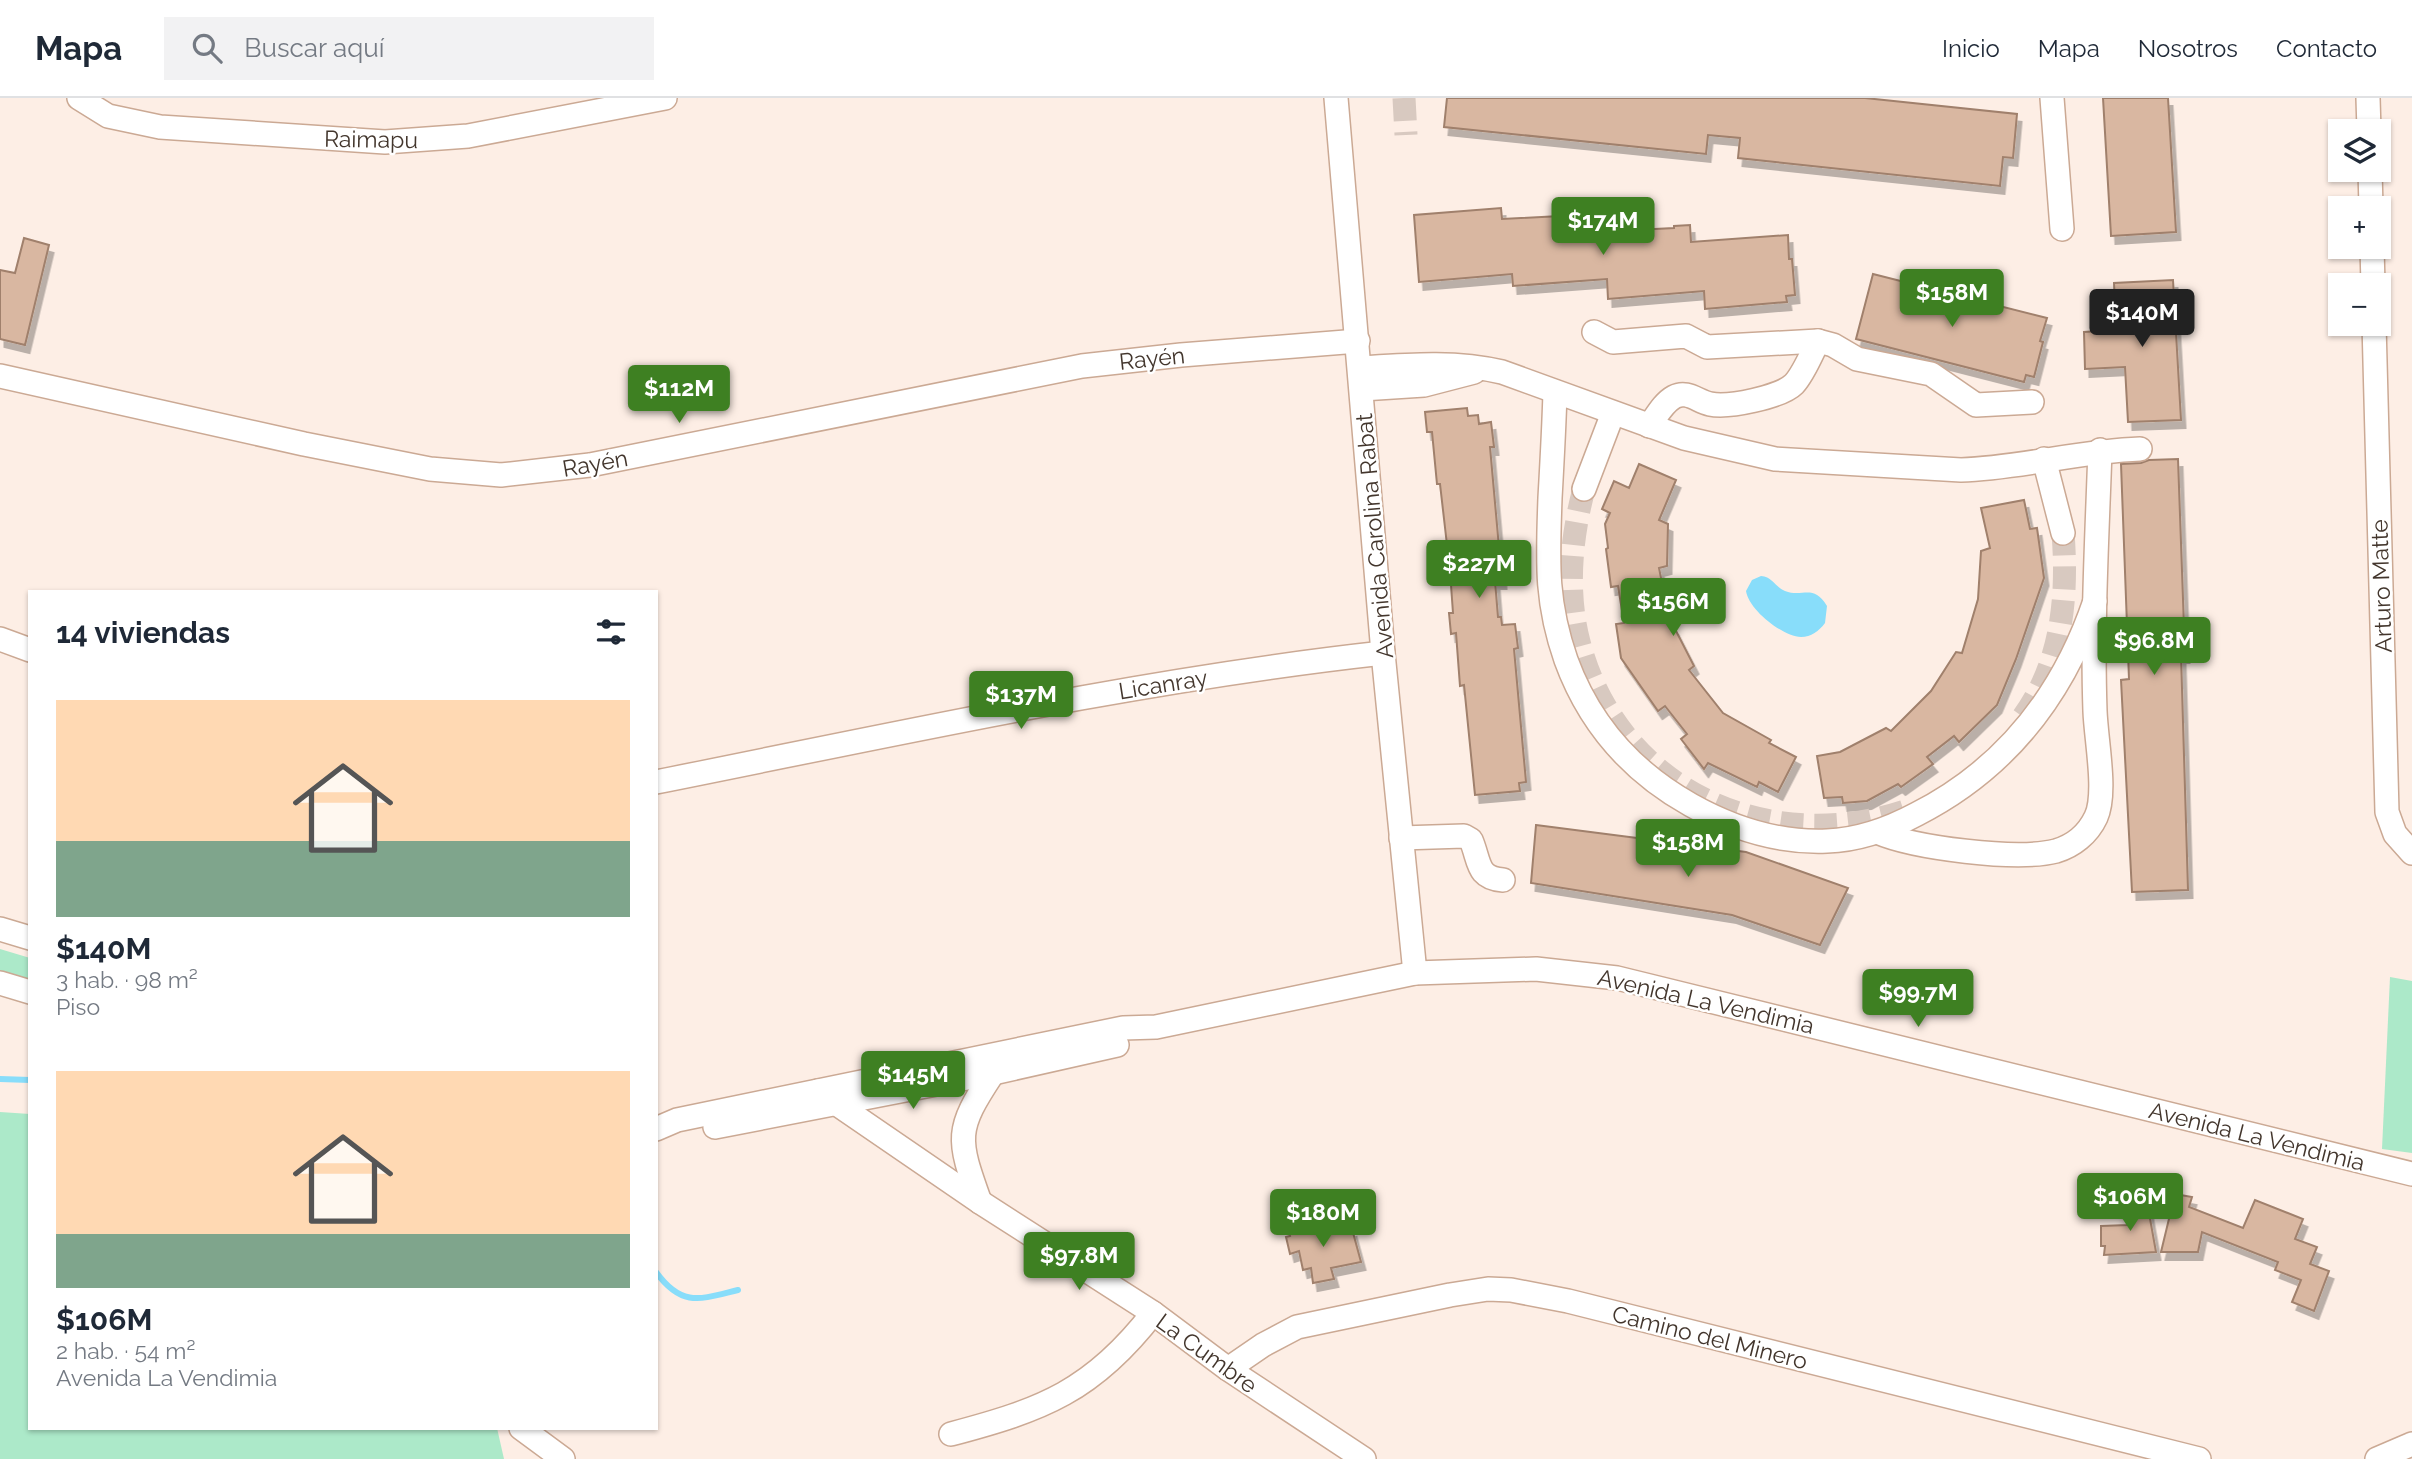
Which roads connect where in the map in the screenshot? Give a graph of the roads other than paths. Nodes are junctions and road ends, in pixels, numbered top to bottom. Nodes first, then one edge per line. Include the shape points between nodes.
1 (79, 98) edge
2 (665, 98) edge
3 (1336, 98) edge
4 (2052, 98) edge
5 (2368, 98) edge
6 (2369, 119) edge
7 (2062, 229) dead end
8 (1594, 332) dead end
9 (2374, 336) edge
10 (1358, 341) junction
11 (1818, 341) junction
12 (0, 376) edge
13 (1361, 379) junction
14 (1555, 392) junction
15 (2032, 402) dead end
16 (1613, 413) junction
17 (1649, 426) junction
18 (2140, 449) dead end
19 (2100, 450) junction
20 (2044, 459) junction
21 (1584, 489) tunnel mouth
22 (2063, 533) tunnel mouth
23 (2095, 601) junction
24 (0, 639) edge
25 (28, 649) edge
26 (1383, 653) junction
27 (658, 782) edge
28 (1877, 832) junction
29 (1401, 845) junction
30 (2407, 849) edge
31 (1503, 880) dead end
32 (0, 929) edge
33 (28, 937) edge
34 (1415, 973) junction
35 (0, 983) edge
36 (28, 991) edge
37 (1156, 1027) junction
38 (993, 1073) junction
39 (818, 1091) junction
40 (837, 1104) junction
41 (658, 1130) edge
42 (658, 1131) edge
43 (2412, 1174) edge
44 (980, 1202) junction
45 (1153, 1313) junction
46 (1228, 1369) junction
47 (524, 1430) edge
48 (951, 1434) dead end
49 (2412, 1444) edge
50 (562, 1459) edge
51 (1364, 1459) edge
52 (2199, 1459) edge
53 (2377, 1459) edge

1 - 2 street, Raimapu via 108,116 160,127 384,142 477,135
3 - 10 street, Avenida Carolina Rabat
4 - 7 street
5 - 6 street
8 - 11 street via 1613,342 1686,336 1707,347
9 - 30 street, Arturo Matte via 2387,812 2390,825
10 - 12 street, Rayén via 1082,366 590,465 501,475 430,469
10 - 13 street, Avenida Carolina Rabat
11 - 15 street via 1857,359 1931,374 1976,405
11 - 17 street via 1794,383 1783,392 1731,404 1675,396
13 - 14 street via 1422,364 1484,368
13 - 26 street, Avenida Carolina Rabat
14 - 16 street
14 - 28 street via 1547,537 1550,600 1575,681 1613,744 1679,798 1756,832 1829,841
16 - 17 street
16 - 21 street
17 - 20 street via 1775,459 1961,470
18 - 19 street
19 - 20 street
19 - 23 street
20 - 22 street
23 - 28 street via 2072,660 2018,738 1954,794
23 - 28 street via 2101,792 2096,817 2080,838 2048,852 2004,854 1893,839
24 - 25 street
26 - 27 street, Licanray via 1110,692
26 - 29 street, Avenida Carolina Rabat
29 - 31 street via 1464,836 1471,840 1482,872 1489,879
29 - 34 street, Avenida Carolina Rabat
32 - 33 street
34 - 37 street, Avenida La Vendimia
34 - 43 street, Avenida La Vendimia via 1536,969 1617,978
35 - 36 street
37 - 38 street, Avenida La Vendimia via 1125,1043
37 - 39 street, Avenida La Vendimia via 1123,1028
38 - 40 street, Avenida La Vendimia
38 - 44 street via 971,1105 962,1138
39 - 40 street, La Cumbre
39 - 41 street, Avenida La Vendimia via 677,1120
40 - 42 street, Avenida La Vendimia via 679,1133
40 - 44 street, La Cumbre
44 - 45 street, La Cumbre
45 - 46 street, La Cumbre
45 - 48 street via 1106,1366 1071,1391 1033,1410
46 - 51 street, La Cumbre
46 - 52 street, Camino del Minero via 1297,1327 1458,1293 1511,1290
47 - 50 street
49 - 53 street

